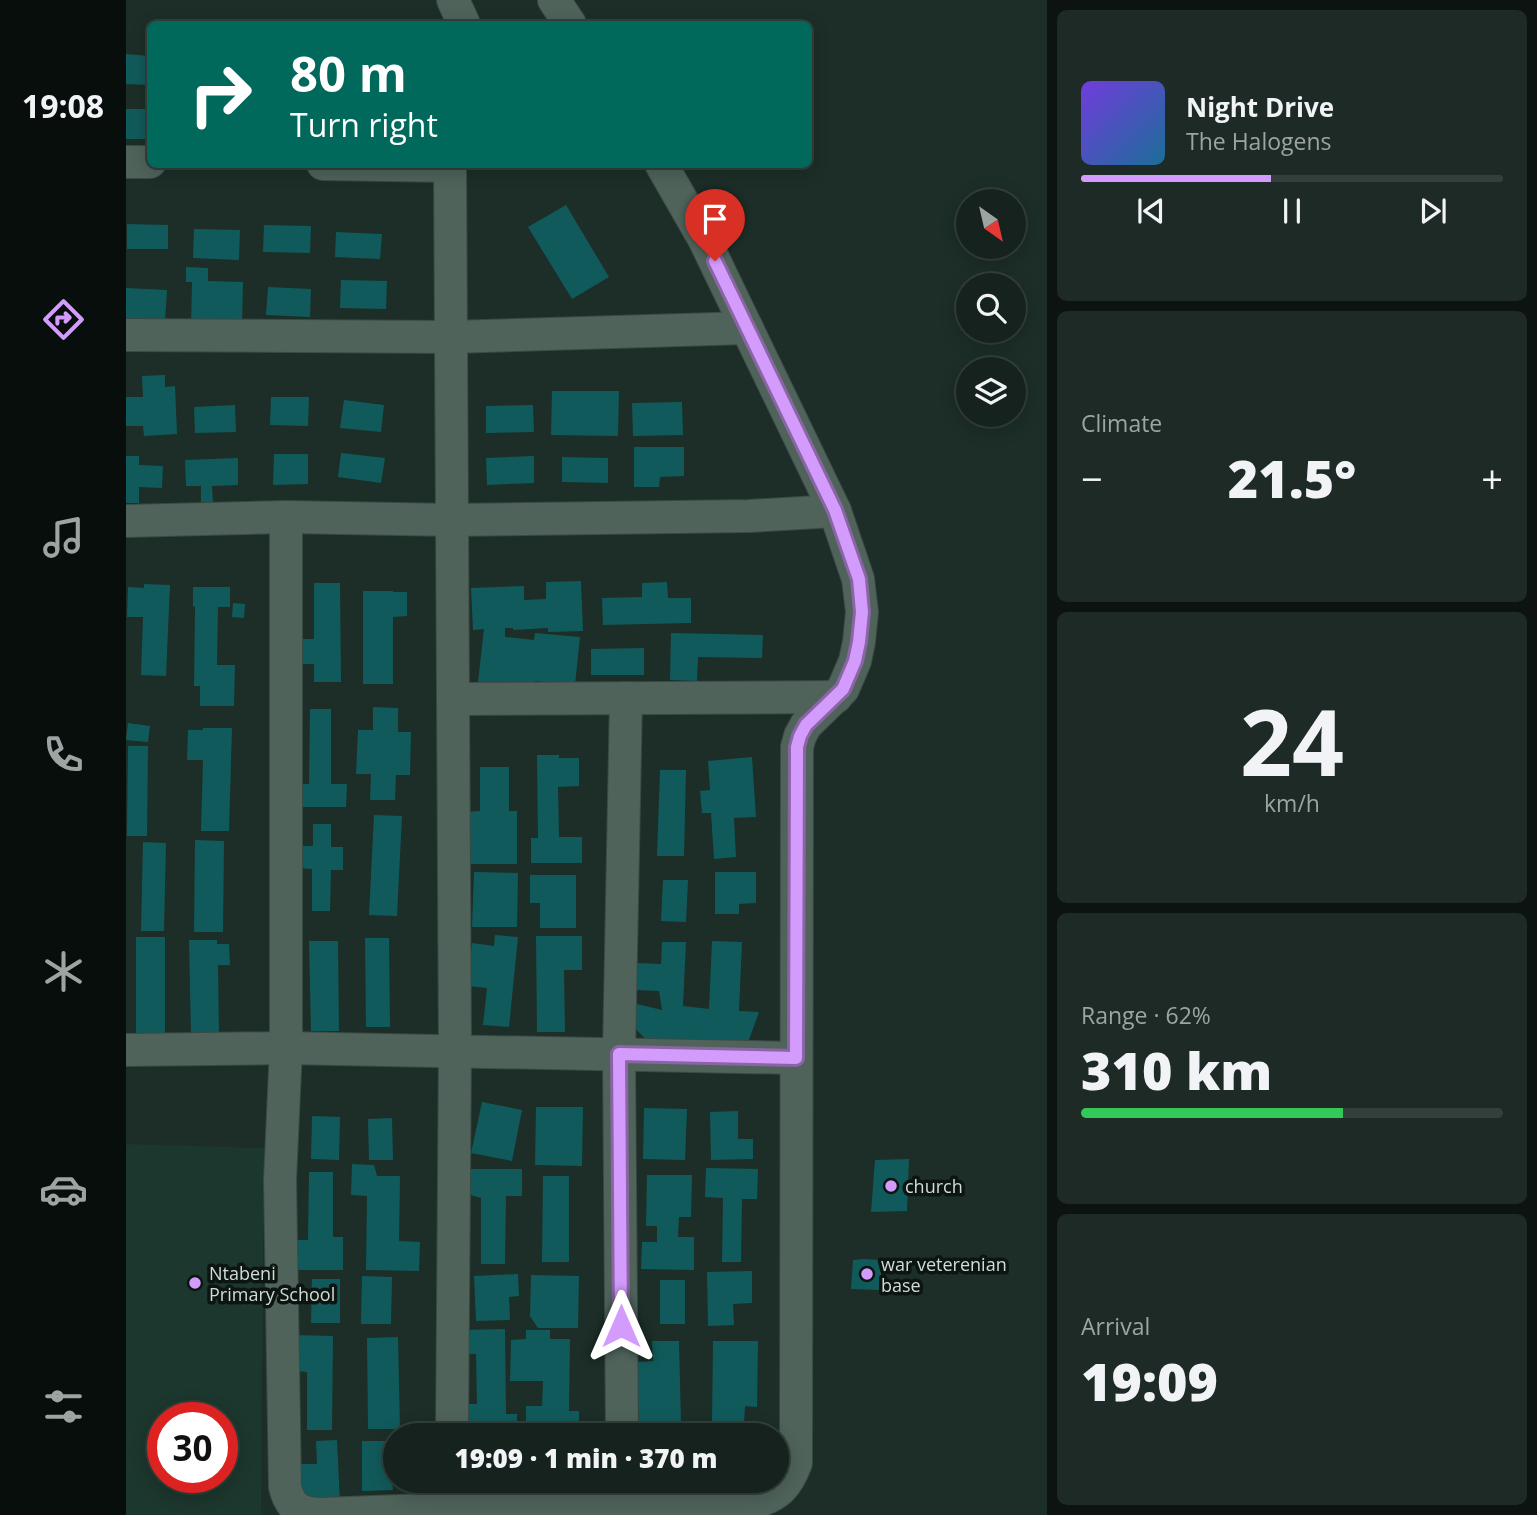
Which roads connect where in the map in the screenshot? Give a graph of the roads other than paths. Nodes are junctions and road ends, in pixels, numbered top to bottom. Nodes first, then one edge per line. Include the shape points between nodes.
1 (453, 0) edge
2 (554, 0) edge
3 (463, 21) edge
4 (568, 21) edge
5 (126, 162) edge
6 (147, 162) edge
7 (450, 168) edge
8 (664, 168) edge
9 (747, 328) junction
10 (126, 335) edge
11 (451, 337) junction
12 (835, 510) junction
13 (286, 517) junction
14 (453, 520) junction
15 (126, 521) edge
16 (836, 697) junction
17 (626, 698) junction
18 (454, 699) junction
19 (286, 1048) junction
20 (126, 1050) edge
21 (455, 1050) junction
22 (619, 1054) junction
23 (796, 1058) junction
24 (452, 1423) edge
25 (622, 1423) edge
26 (789, 1480) edge
27 (622, 1493) edge
28 (776, 1493) edge
29 (452, 1495) edge

1 - 3 street
2 - 4 street
5 - 6 street
7 - 11 street
8 - 9 street
9 - 11 street
9 - 12 street
10 - 11 street
11 - 14 street
12 - 14 street via 749,516
12 - 16 street via 859,579 862,612 855,661
13 - 14 street
13 - 15 street
13 - 19 street
14 - 18 street
16 - 17 street
16 - 23 street via 806,725 797,747
17 - 18 street
17 - 22 street
18 - 21 street
19 - 20 street
19 - 21 street
19 - 29 street via 280,1180 288,1498 309,1513
21 - 22 street
21 - 24 street
22 - 23 street
22 - 25 street
23 - 26 street via 796,1463
27 - 28 street via 754,1503
27 - 29 street

